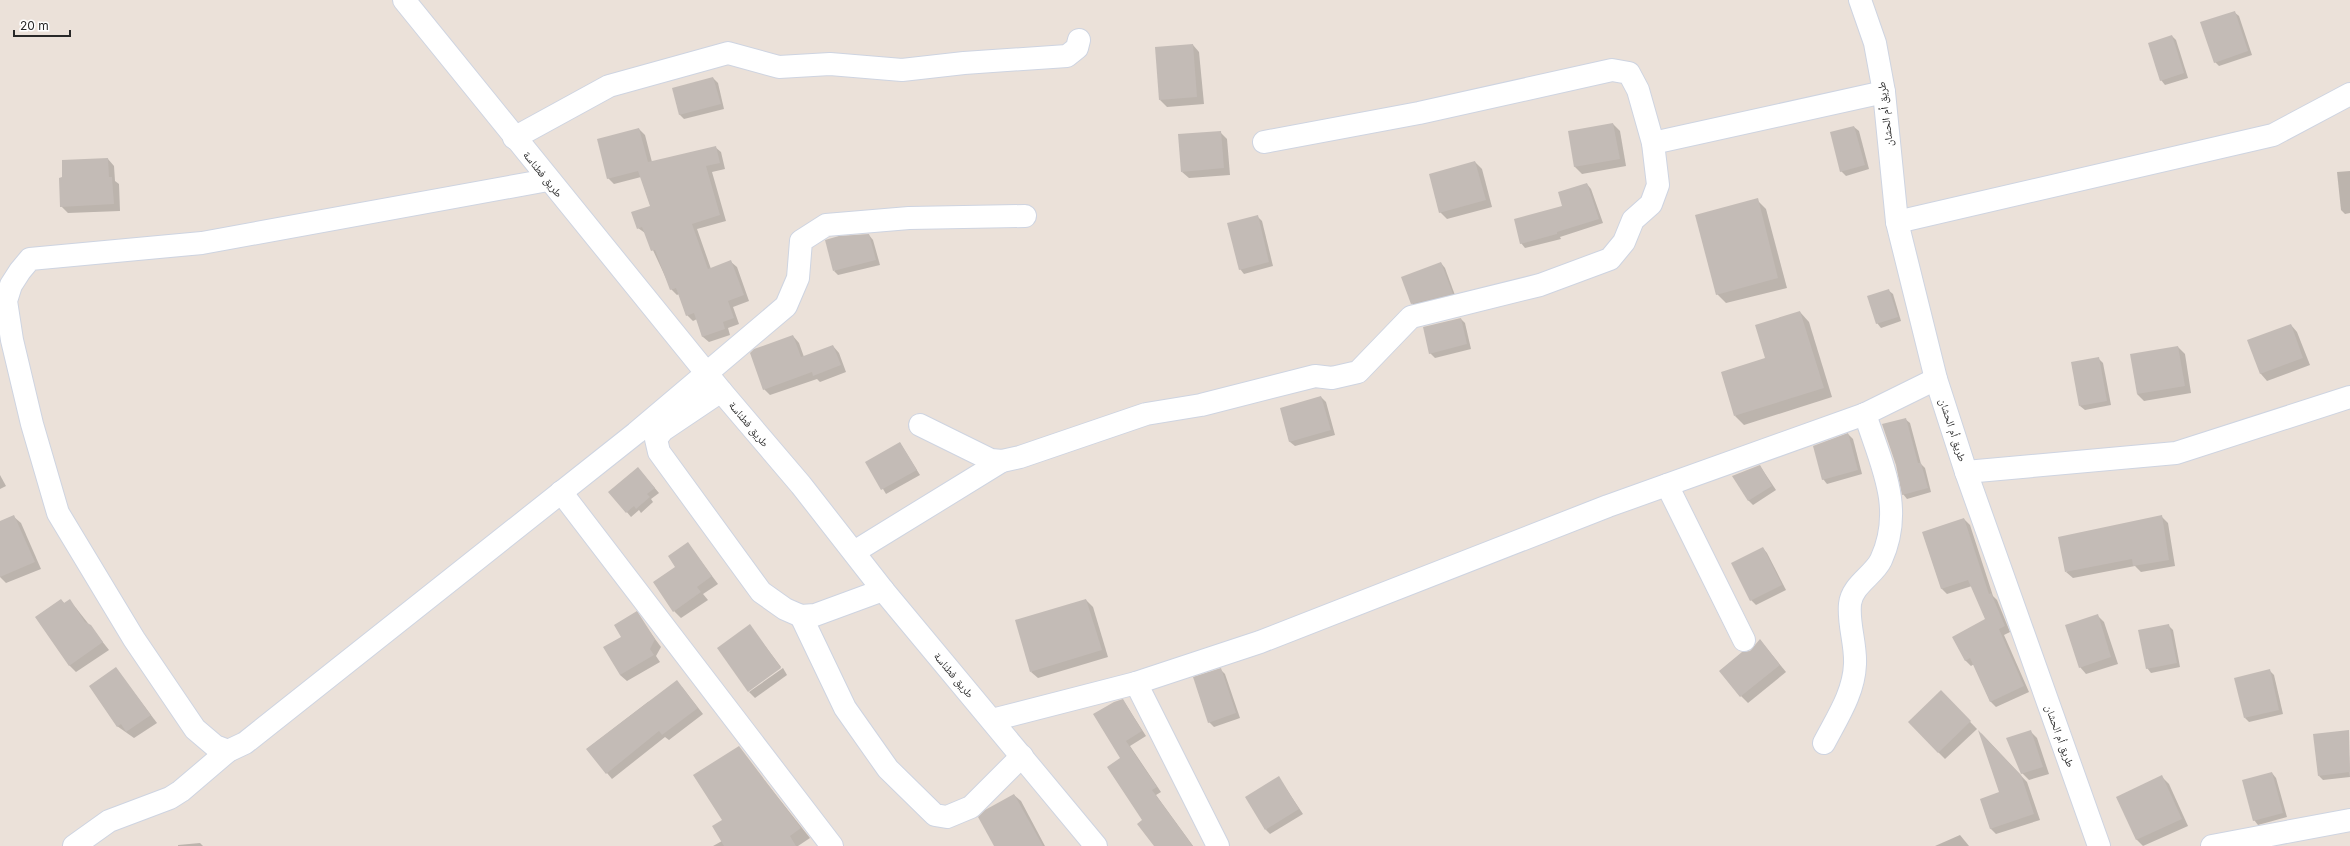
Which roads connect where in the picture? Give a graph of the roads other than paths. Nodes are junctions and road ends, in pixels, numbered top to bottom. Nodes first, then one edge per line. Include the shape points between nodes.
1 (404, 0) edge
2 (1860, 0) edge
3 (1079, 40) dead end
4 (1884, 92) junction
5 (2350, 94) edge
6 (514, 138) junction
7 (1264, 142) dead end
8 (1654, 143) junction
9 (548, 180) junction
10 (1025, 216) dead end
11 (1897, 222) junction
12 (707, 373) junction
13 (1936, 379) junction
14 (721, 391) junction
15 (2350, 397) edge
16 (1865, 414) junction
17 (920, 425) dead end
18 (1002, 461) junction
19 (1966, 472) junction
20 (1667, 484) junction
21 (561, 492) junction
22 (854, 552) junction
23 (883, 590) junction
24 (801, 616) junction
25 (1744, 640) dead end
26 (1136, 683) junction
27 (992, 720) junction
28 (1824, 743) dead end
29 (228, 751) junction
30 (1022, 756) junction
31 (2350, 820) edge
32 (74, 846) edge
33 (832, 846) edge
34 (1096, 846) edge
35 (1218, 846) edge
36 (2099, 846) edge
37 (2212, 846) edge

1 - 6 street, طريق فطناسة
2 - 4 street, طريق أم الحشان via 1875,43
3 - 6 street via 1077,48 1067,56 902,70 830,64 779,66 728,53 610,86
4 - 8 street
4 - 11 street, طريق أم الحشان
5 - 11 street via 2273,135
6 - 9 street, طريق فطناسة
7 - 8 street via 1419,113 1612,70 1629,73 1638,90
8 - 18 street via 1658,185 1651,204 1634,220 1624,242 1610,259 1540,285 1411,317 1370,362 1358,372 1343,377 1315,376 1201,405 1146,414
9 - 12 street, طريق فطناسة
9 - 29 street via 202,242 30,259 11,285 6,301 12,340 32,424 58,513 134,640 196,729 215,746
10 - 12 street via 909,218 826,225 801,241 798,278 786,306
11 - 13 street, طريق أم الحشان
12 - 14 street, طريق فطناسة
12 - 21 street
13 - 16 street
13 - 19 street, طريق أم الحشان
14 - 22 street, طريق فطناسة via 802,485
14 - 24 street via 663,430 656,439 659,452 761,592 785,609
15 - 19 street via 2176,452
16 - 20 street
16 - 28 street via 1892,496 1892,527 1881,561 1856,590 1850,603 1855,664 1852,686
17 - 18 street via 991,460
18 - 22 street
19 - 36 street, طريق أم الحشان
20 - 25 street
20 - 26 street via 1260,642
21 - 29 street via 245,743
21 - 33 street
22 - 23 street, طريق فطناسة
23 - 24 street via 815,616
23 - 27 street, طريق فطناسة
24 - 30 street via 845,708 888,769 935,815 947,817 971,807
26 - 27 street
26 - 35 street
27 - 30 street, طريق فطناسة
29 - 32 street via 170,798 109,821
30 - 34 street, طريق فطناسة
31 - 37 street

